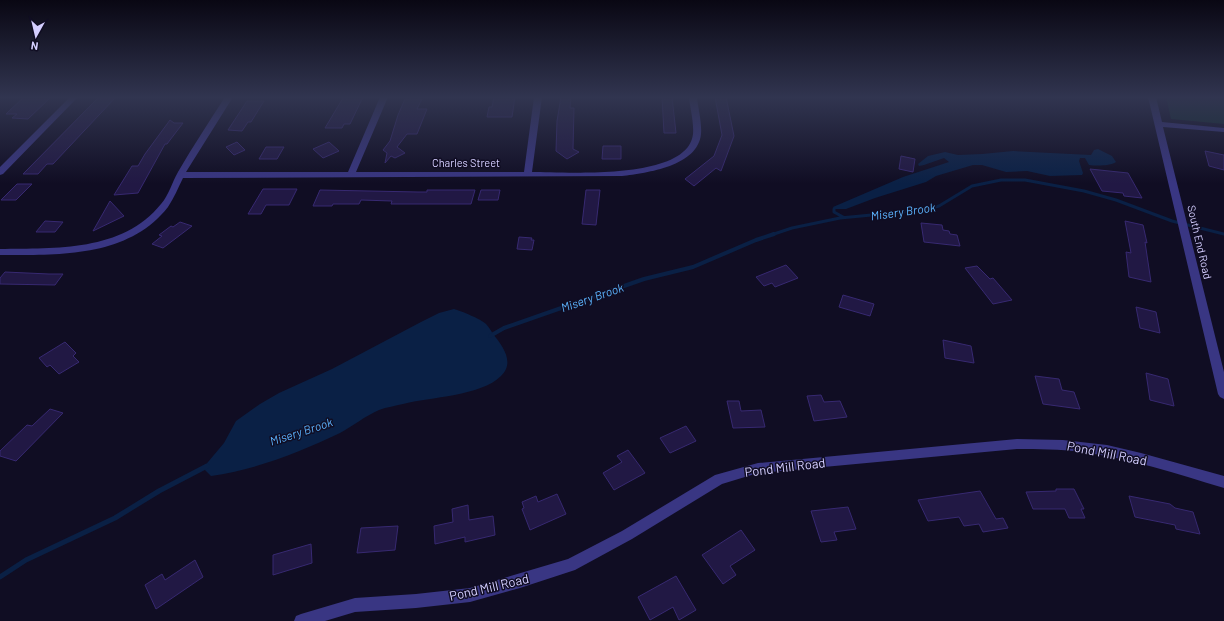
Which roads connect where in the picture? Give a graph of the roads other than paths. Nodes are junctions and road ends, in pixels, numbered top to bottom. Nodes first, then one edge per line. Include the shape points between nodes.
1 (45, 126) edge
2 (211, 126) edge
3 (372, 126) edge
4 (534, 126) edge
5 (697, 126) edge
6 (1159, 126) edge
7 (1180, 126) edge
8 (1224, 130) edge
9 (0, 172) edge
10 (352, 173) junction
11 (528, 174) junction
12 (181, 175) junction
13 (0, 252) edge
14 (1224, 394) edge
15 (1224, 482) edge
16 (301, 621) edge

1 - 9 street
2 - 12 street
3 - 10 street
4 - 11 street
5 - 11 street, Charles Street via 696,140 689,150 654,169 630,173
6 - 14 street, South End Road
7 - 8 street
10 - 11 street, Charles Street
10 - 12 street, Charles Street
12 - 13 street via 160,211 150,221 127,235 80,250
15 - 16 street, Pond Mill Road via 1122,454 1060,444 1017,444 758,468 719,479 627,535 570,565 470,595 355,605

